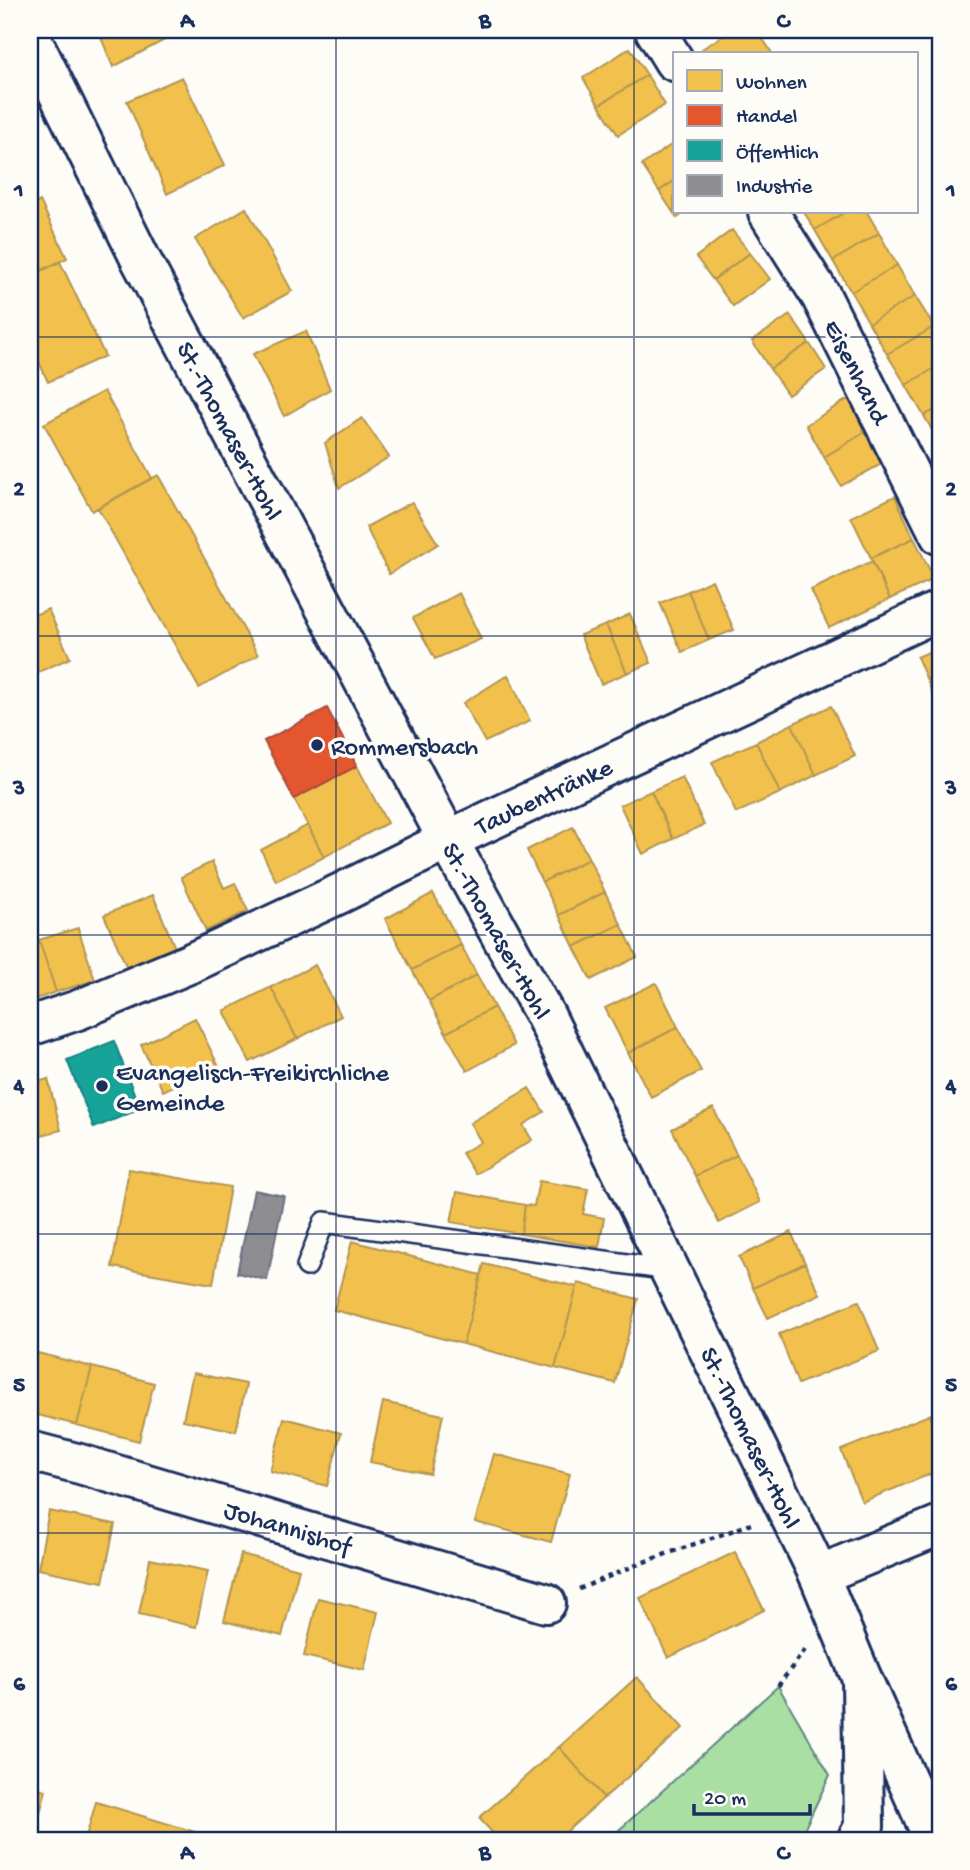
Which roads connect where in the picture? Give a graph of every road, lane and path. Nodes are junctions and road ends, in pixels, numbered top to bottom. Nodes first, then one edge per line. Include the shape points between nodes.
1 (655, 30) edge
2 (30, 36) edge
3 (673, 59) edge
4 (769, 214) edge
5 (940, 535) edge
6 (940, 610) edge
7 (448, 840) junction
8 (30, 1026) edge
9 (307, 1266) dead end
10 (670, 1270) junction
11 (30, 1451) edge
12 (788, 1510) junction
13 (940, 1525) edge
14 (819, 1575) junction
15 (546, 1603) joint
16 (812, 1641) dead end
17 (862, 1679) junction
18 (778, 1686) dead end
19 (857, 1840) edge
20 (934, 1840) edge

1 - 3 street
2 - 7 street, St.-Thomaser-Hohl via 140,258
4 - 5 street, Eisenhand via 821,296
6 - 7 street, Taubentränke
7 - 8 street, Taubentränke via 191,963
7 - 10 street, St.-Thomaser-Hohl via 545,1015
9 - 10 lane via 324,1222
10 - 12 street, St.-Thomaser-Hohl
11 - 15 street, Johannishof
12 - 14 street, St.-Thomaser-Hohl
12 - 15 path
13 - 14 street
14 - 17 street, St.-Thomaser-Hohl
16 - 18 path
17 - 19 street via 864,1827
17 - 20 street, St.-Thomaser-Hohl

